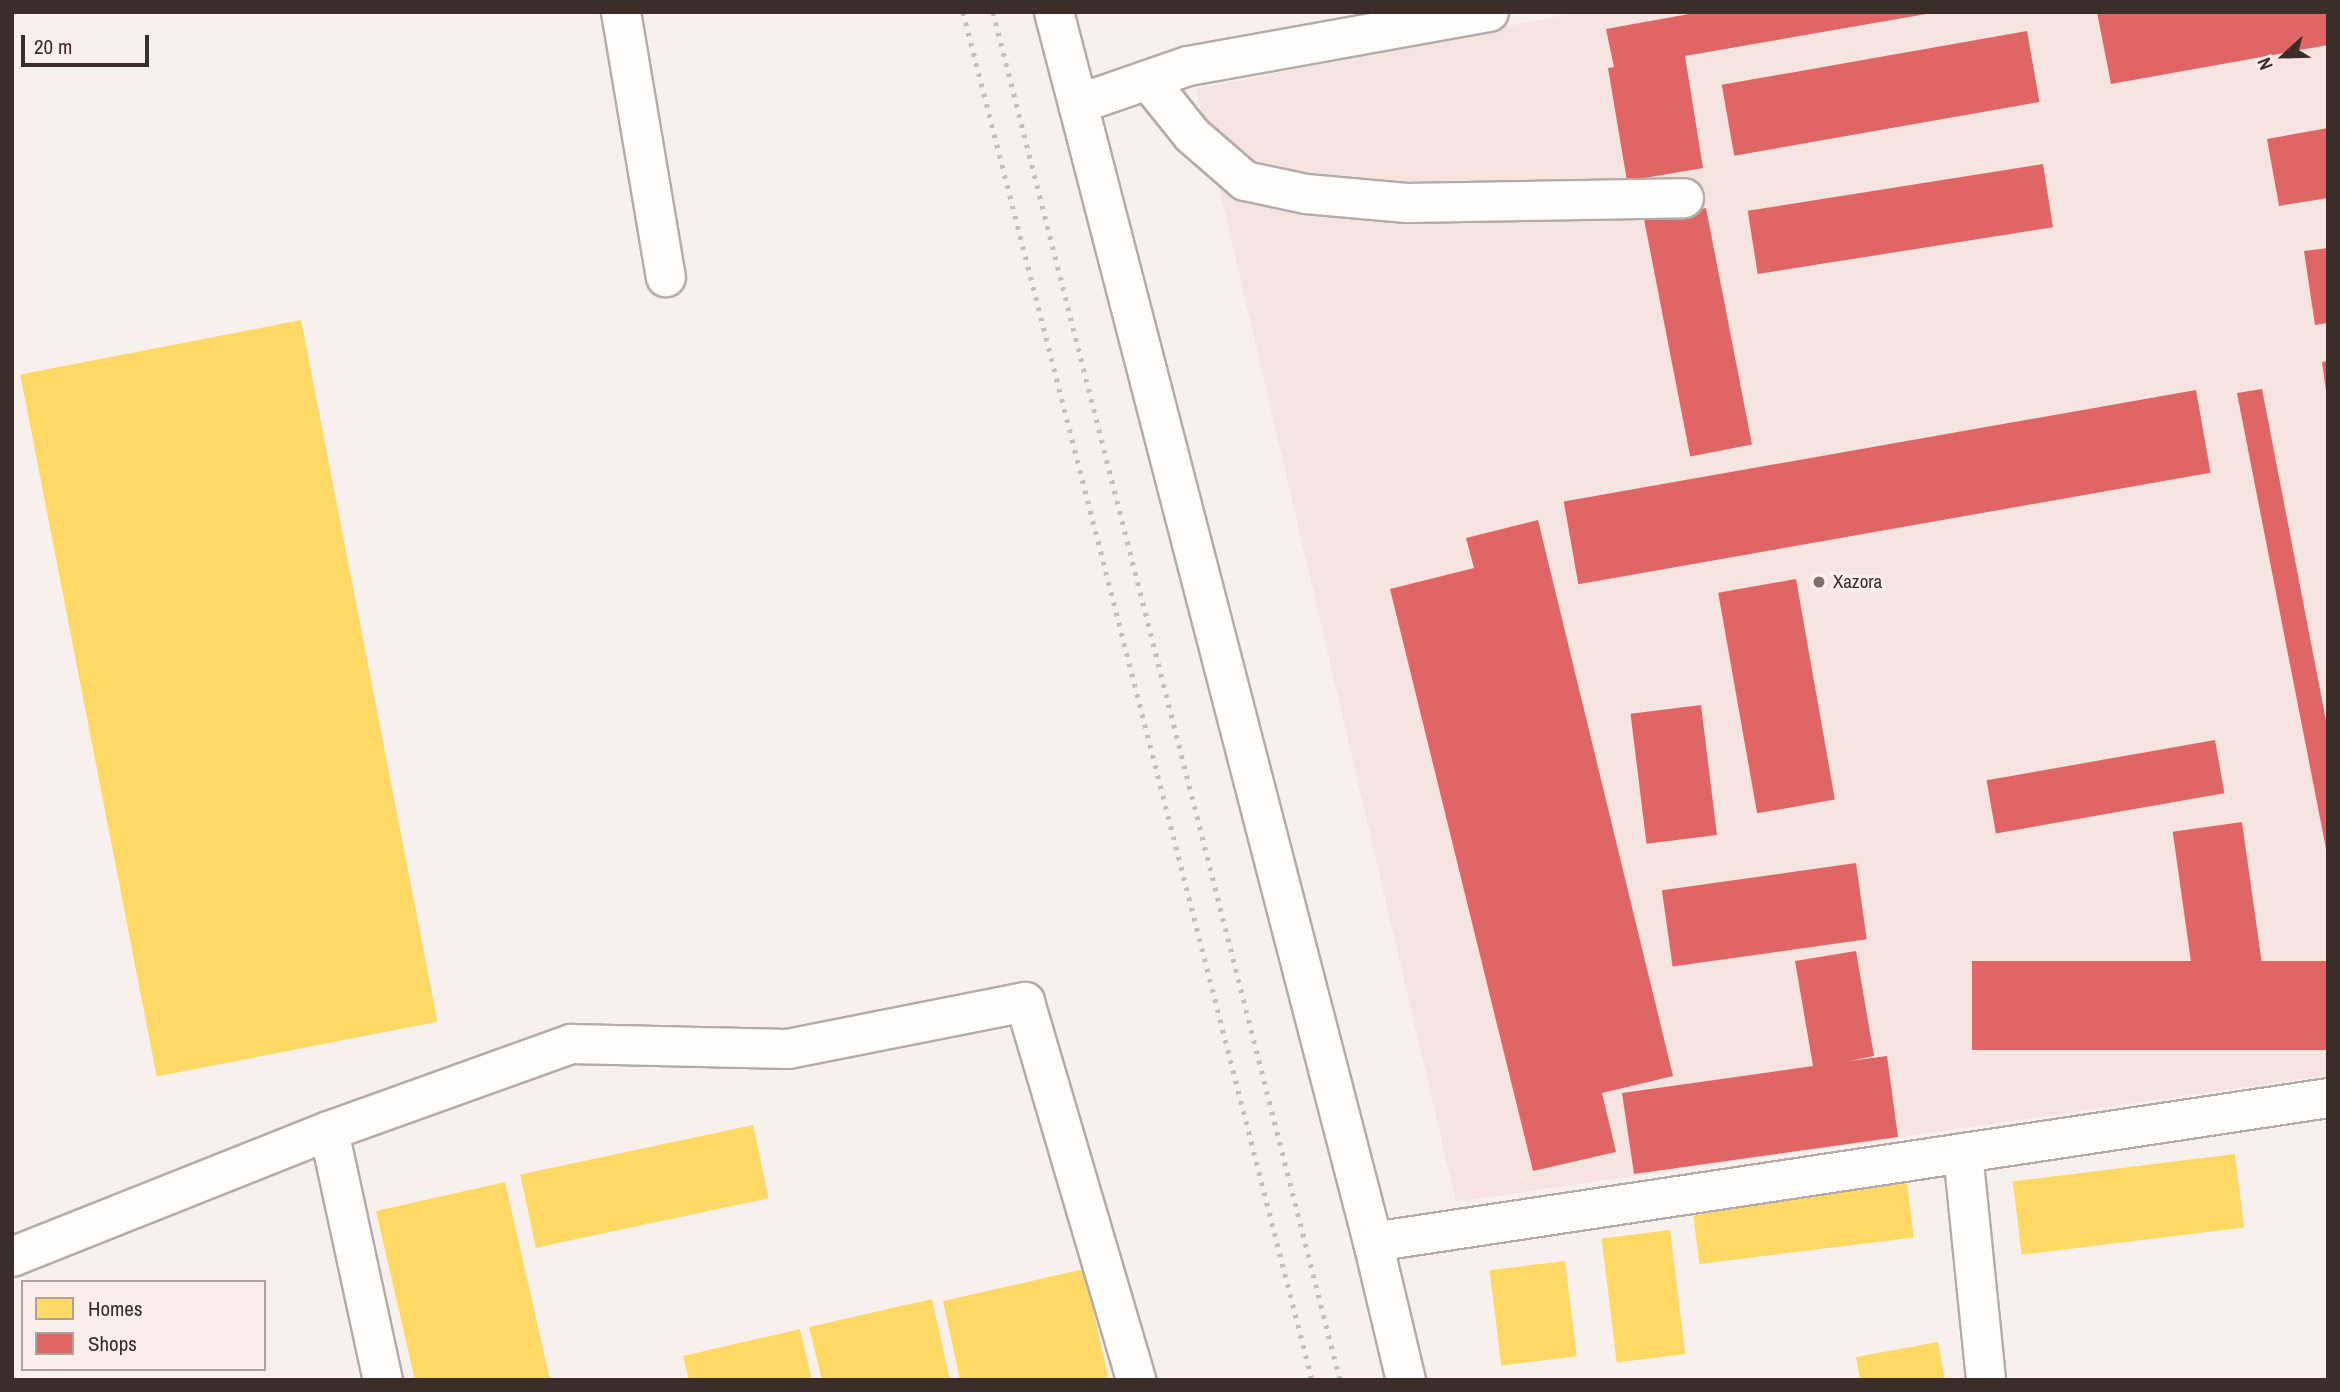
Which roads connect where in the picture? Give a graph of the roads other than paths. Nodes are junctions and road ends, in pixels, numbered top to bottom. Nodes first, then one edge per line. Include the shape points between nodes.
1 (621, 12) edge
2 (1054, 12) edge
3 (1489, 12) edge
4 (1148, 80) junction
5 (1078, 104) junction
6 (1684, 198) dead end
7 (666, 277) dead end
8 (2328, 1098) edge
9 (329, 1131) junction
10 (1963, 1153) junction
11 (1373, 1242) junction
12 (12, 1257) edge
13 (383, 1380) edge
14 (1136, 1380) edge
15 (1406, 1380) edge
16 (1986, 1380) edge

1 - 7 street
2 - 5 street
3 - 4 street via 1188,66
4 - 5 street
4 - 6 street via 1192,135 1245,181 1307,194 1407,203
5 - 11 street
8 - 10 street
9 - 12 street
9 - 13 street
9 - 14 street via 571,1044 788,1049 1025,1002
10 - 11 street
10 - 16 street
11 - 15 street

